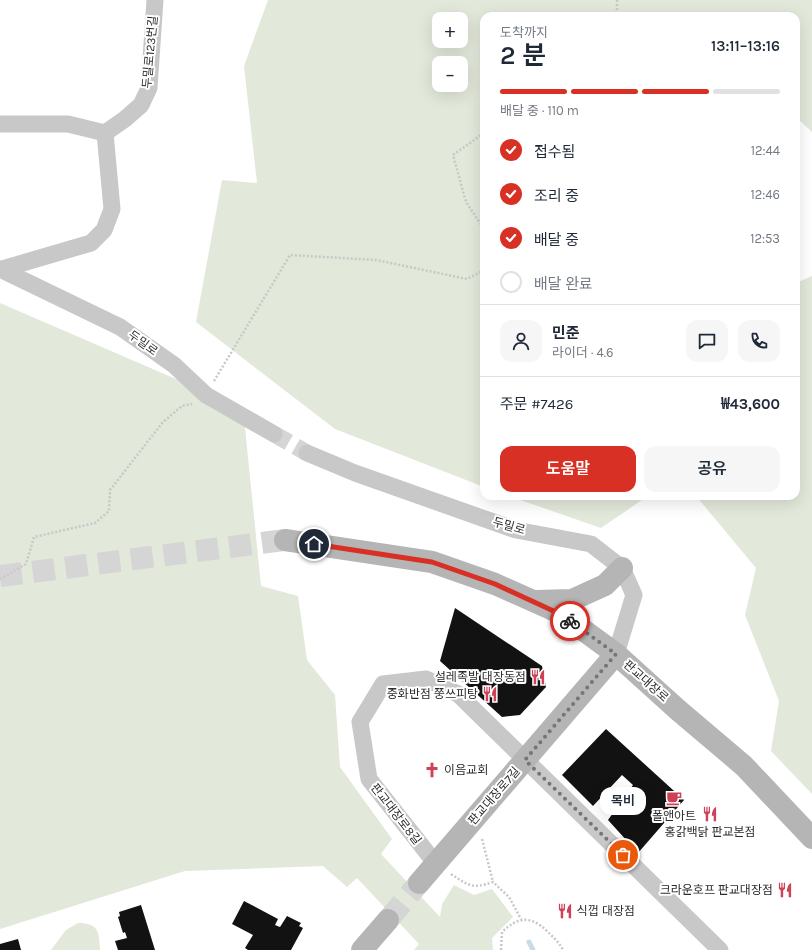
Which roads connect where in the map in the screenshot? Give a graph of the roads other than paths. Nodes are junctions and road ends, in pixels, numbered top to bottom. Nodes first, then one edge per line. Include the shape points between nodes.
1 (155, 0) edge
2 (0, 124) edge
3 (105, 133) junction
4 (1, 269) edge
5 (274, 434) tunnel mouth
6 (307, 453) tunnel mouth
7 (285, 540) tunnel mouth
8 (622, 568) junction
9 (532, 601) junction
10 (616, 654) junction
11 (525, 760) junction
12 (812, 838) edge
13 (436, 864) junction
14 (419, 883) tunnel mouth
15 (388, 920) tunnel mouth
16 (362, 950) edge
17 (720, 950) edge

1 - 3 street, 두밀로123번길 via 149,88 140,105
2 - 3 street via 68,124
3 - 4 street via 112,208 104,230 91,243
4 - 5 street, 두밀로 via 120,327 174,365 206,395
6 - 8 street, 두밀로 via 355,473 516,530 592,544
7 - 9 street, 판교대장로 via 432,562 495,584
8 - 9 street via 605,585 572,600
8 - 10 street, 두밀로 via 634,595
9 - 10 street, 판교대장로 via 560,614
10 - 11 street, 판교대장로7길
10 - 12 street, 판교대장로 via 744,766
11 - 13 street, 판교대장로7길
11 - 13 street, 판교대장로8길 via 458,694 426,678 383,684 360,722 369,779
11 - 17 street, 판교대장로8길
13 - 14 street, 판교대장로7길
15 - 16 street

